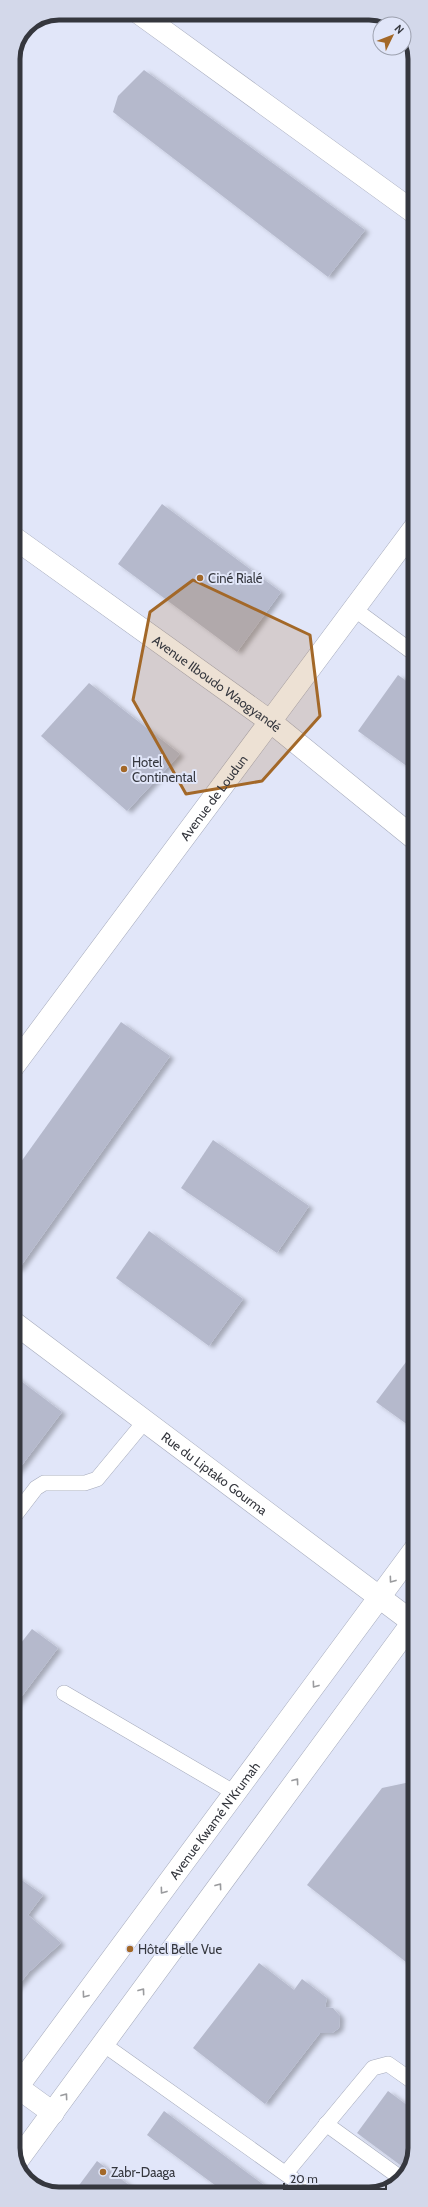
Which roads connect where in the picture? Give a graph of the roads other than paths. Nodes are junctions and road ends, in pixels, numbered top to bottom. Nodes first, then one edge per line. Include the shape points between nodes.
1 (149, 20) edge
2 (408, 208) edge
3 (408, 536) edge
4 (20, 542) edge
5 (354, 609) junction
6 (408, 649) edge
7 (271, 722) junction
8 (408, 833) edge
9 (20, 1056) edge
10 (20, 1327) edge
11 (145, 1421) junction
12 (20, 1509) edge
13 (408, 1559) edge
14 (379, 1598) junction
15 (408, 1618) edge
16 (408, 1630) edge
17 (64, 1693) dead end
18 (235, 1793) junction
19 (103, 2044) junction
20 (408, 2078) edge
21 (20, 2081) edge
22 (20, 2091) edge
23 (53, 2113) junction
24 (326, 2124) junction
25 (21, 2156) edge
26 (286, 2173) junction
27 (397, 2175) edge
28 (305, 2187) edge

1 - 2 street
3 - 5 street, Avenue de Loudun
4 - 7 street, Avenue Ilboudo Waogyandé
5 - 6 lane
5 - 7 street, Avenue de Loudun
7 - 8 street, Avenue Ilboudo Waogyandé
7 - 9 street, Avenue de Loudun
10 - 11 street, Rue du Liptako Gourma
11 - 12 lane via 97,1478 85,1483 44,1484 36,1488
11 - 14 street, Rue du Liptako Gourma
13 -> 14 street, Avenue Kwamé N'Krumah
14 - 15 street, Rue du Liptako Gourma
14 -> 18 street, Avenue Kwamé N'Krumah
19 -> 16 street
17 - 18 lane
18 -> 21 street, Avenue Kwamé N'Krumah
23 -> 19 street
19 - 26 lane
20 - 24 lane via 388,2064 373,2068
22 - 23 street
23 - 25 street
24 - 26 lane
24 - 27 lane
26 - 28 lane

